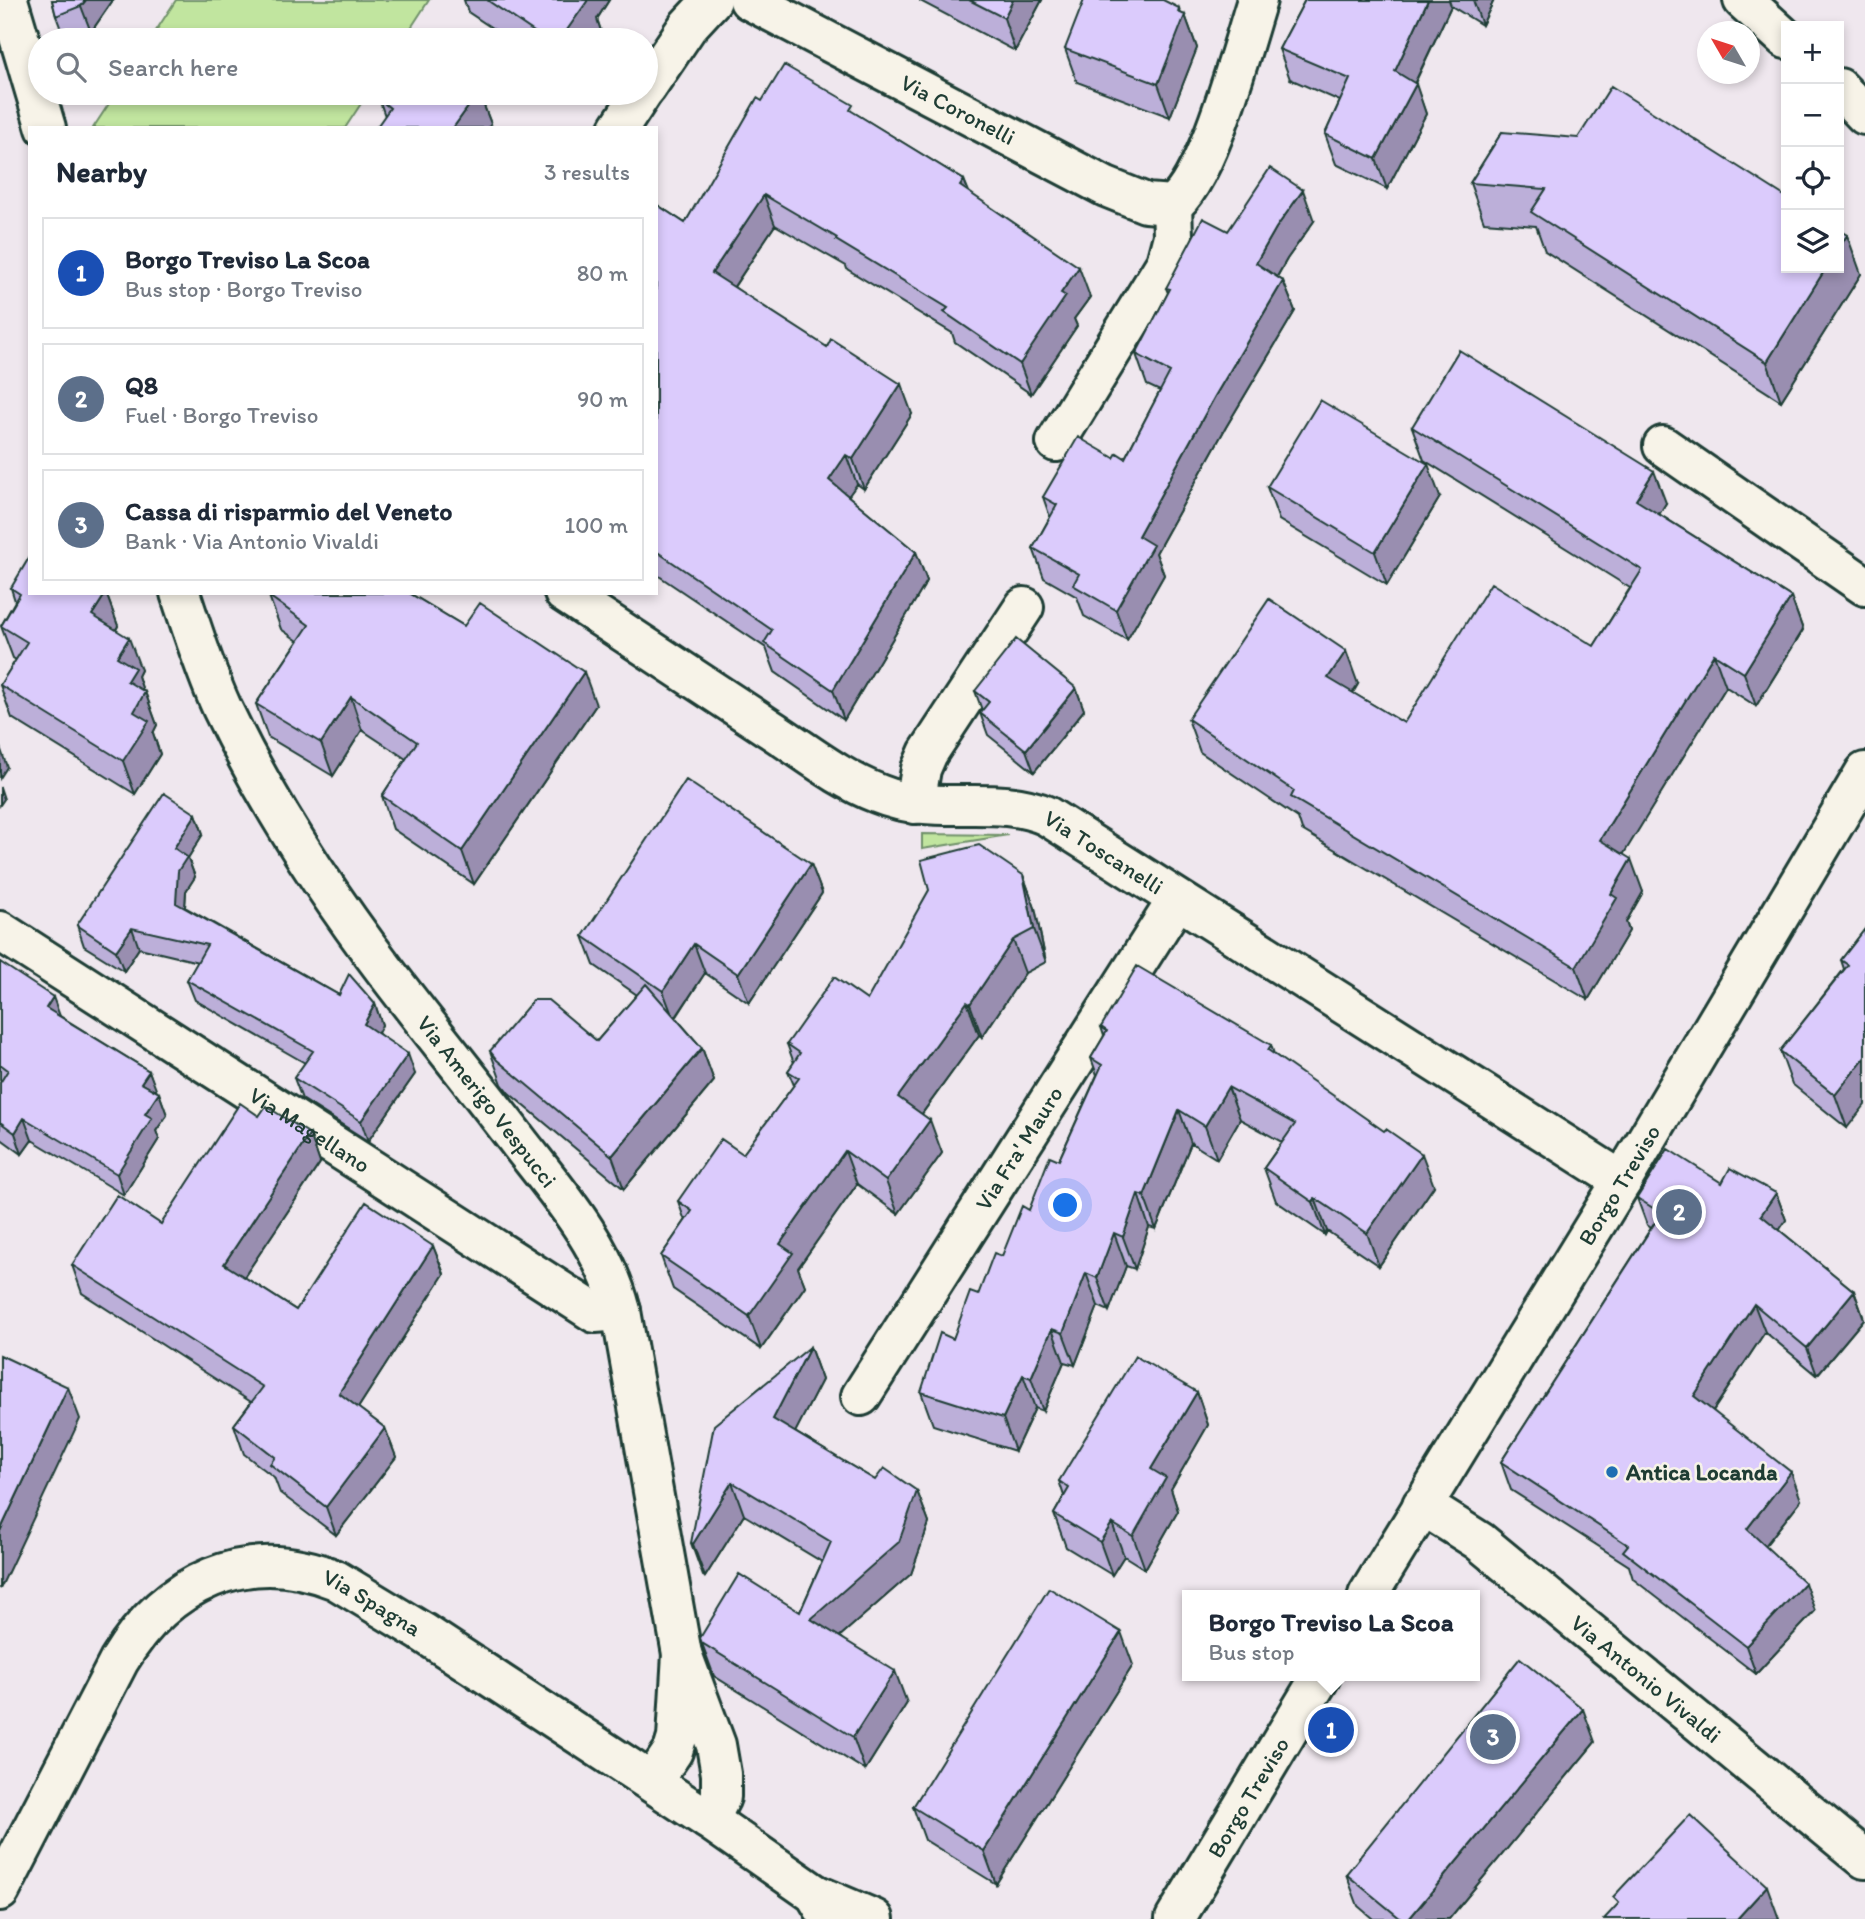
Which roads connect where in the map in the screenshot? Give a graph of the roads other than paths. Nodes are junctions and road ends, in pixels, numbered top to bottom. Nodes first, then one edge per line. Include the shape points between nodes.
1 (8, 0) edge
2 (712, 0) edge
3 (749, 0) edge
4 (1257, 0) edge
5 (1743, 0) edge
6 (1781, 34) edge
7 (28, 67) edge
8 (658, 70) edge
9 (1844, 93) edge
10 (39, 105) edge
11 (634, 105) edge
12 (1865, 115) edge
13 (45, 126) edge
14 (620, 126) edge
15 (1172, 205) junction
16 (1056, 442) dead end
17 (1663, 446) dead end
18 (1865, 586) edge
19 (181, 595) edge
20 (567, 595) edge
21 (1024, 607) dead end
22 (1865, 772) edge
23 (915, 804) junction
24 (1177, 900) junction
25 (0, 931) edge
26 (1622, 1181) junction
27 (621, 1311) junction
28 (861, 1396) dead end
29 (1422, 1505) junction
30 (1371, 1590) edge
31 (682, 1654) junction
32 (1318, 1681) edge
33 (652, 1782) junction
34 (709, 1819) junction
35 (1865, 1859) edge
36 (4, 1875) edge
37 (823, 1906) edge
38 (874, 1919) edge
39 (1175, 1919) edge

1 - 7 street
2 - 8 street
3 - 15 street, Via Coronelli via 1106,187 1146,203
4 - 15 street via 1207,150 1189,187
5 - 6 street
9 - 12 street
10 - 13 street
11 - 14 street
15 - 16 street via 1172,243 1166,263
17 - 18 street
19 - 27 street, Via Amerigo Vespucci via 222,707 312,868 585,1231 615,1287
20 - 23 street, Via Toscanelli via 845,778 880,795
21 - 23 street via 928,753
22 - 26 street, Borgo Treviso
23 - 24 street, Via Toscanelli via 1010,806 1035,811
24 - 26 street, Via Toscanelli
24 - 28 street, Via Fra' Mauro
25 - 27 street, Via Magellano via 595,1313
26 - 29 street, Borgo Treviso
27 - 31 street, Via Amerigo Vespucci
29 - 30 street, Borgo Treviso
29 - 35 street, Via Antonio Vivaldi via 1479,1541
31 - 33 street via 677,1738
31 - 34 street via 719,1758 721,1797
32 - 39 street, Borgo Treviso
33 - 34 street, Via Spagna
33 - 36 street, Via Spagna via 360,1593 321,1574 258,1567 226,1572 193,1585 165,1603 140,1629
34 - 37 street, Via Spagna
37 - 38 street, Via Spagna

